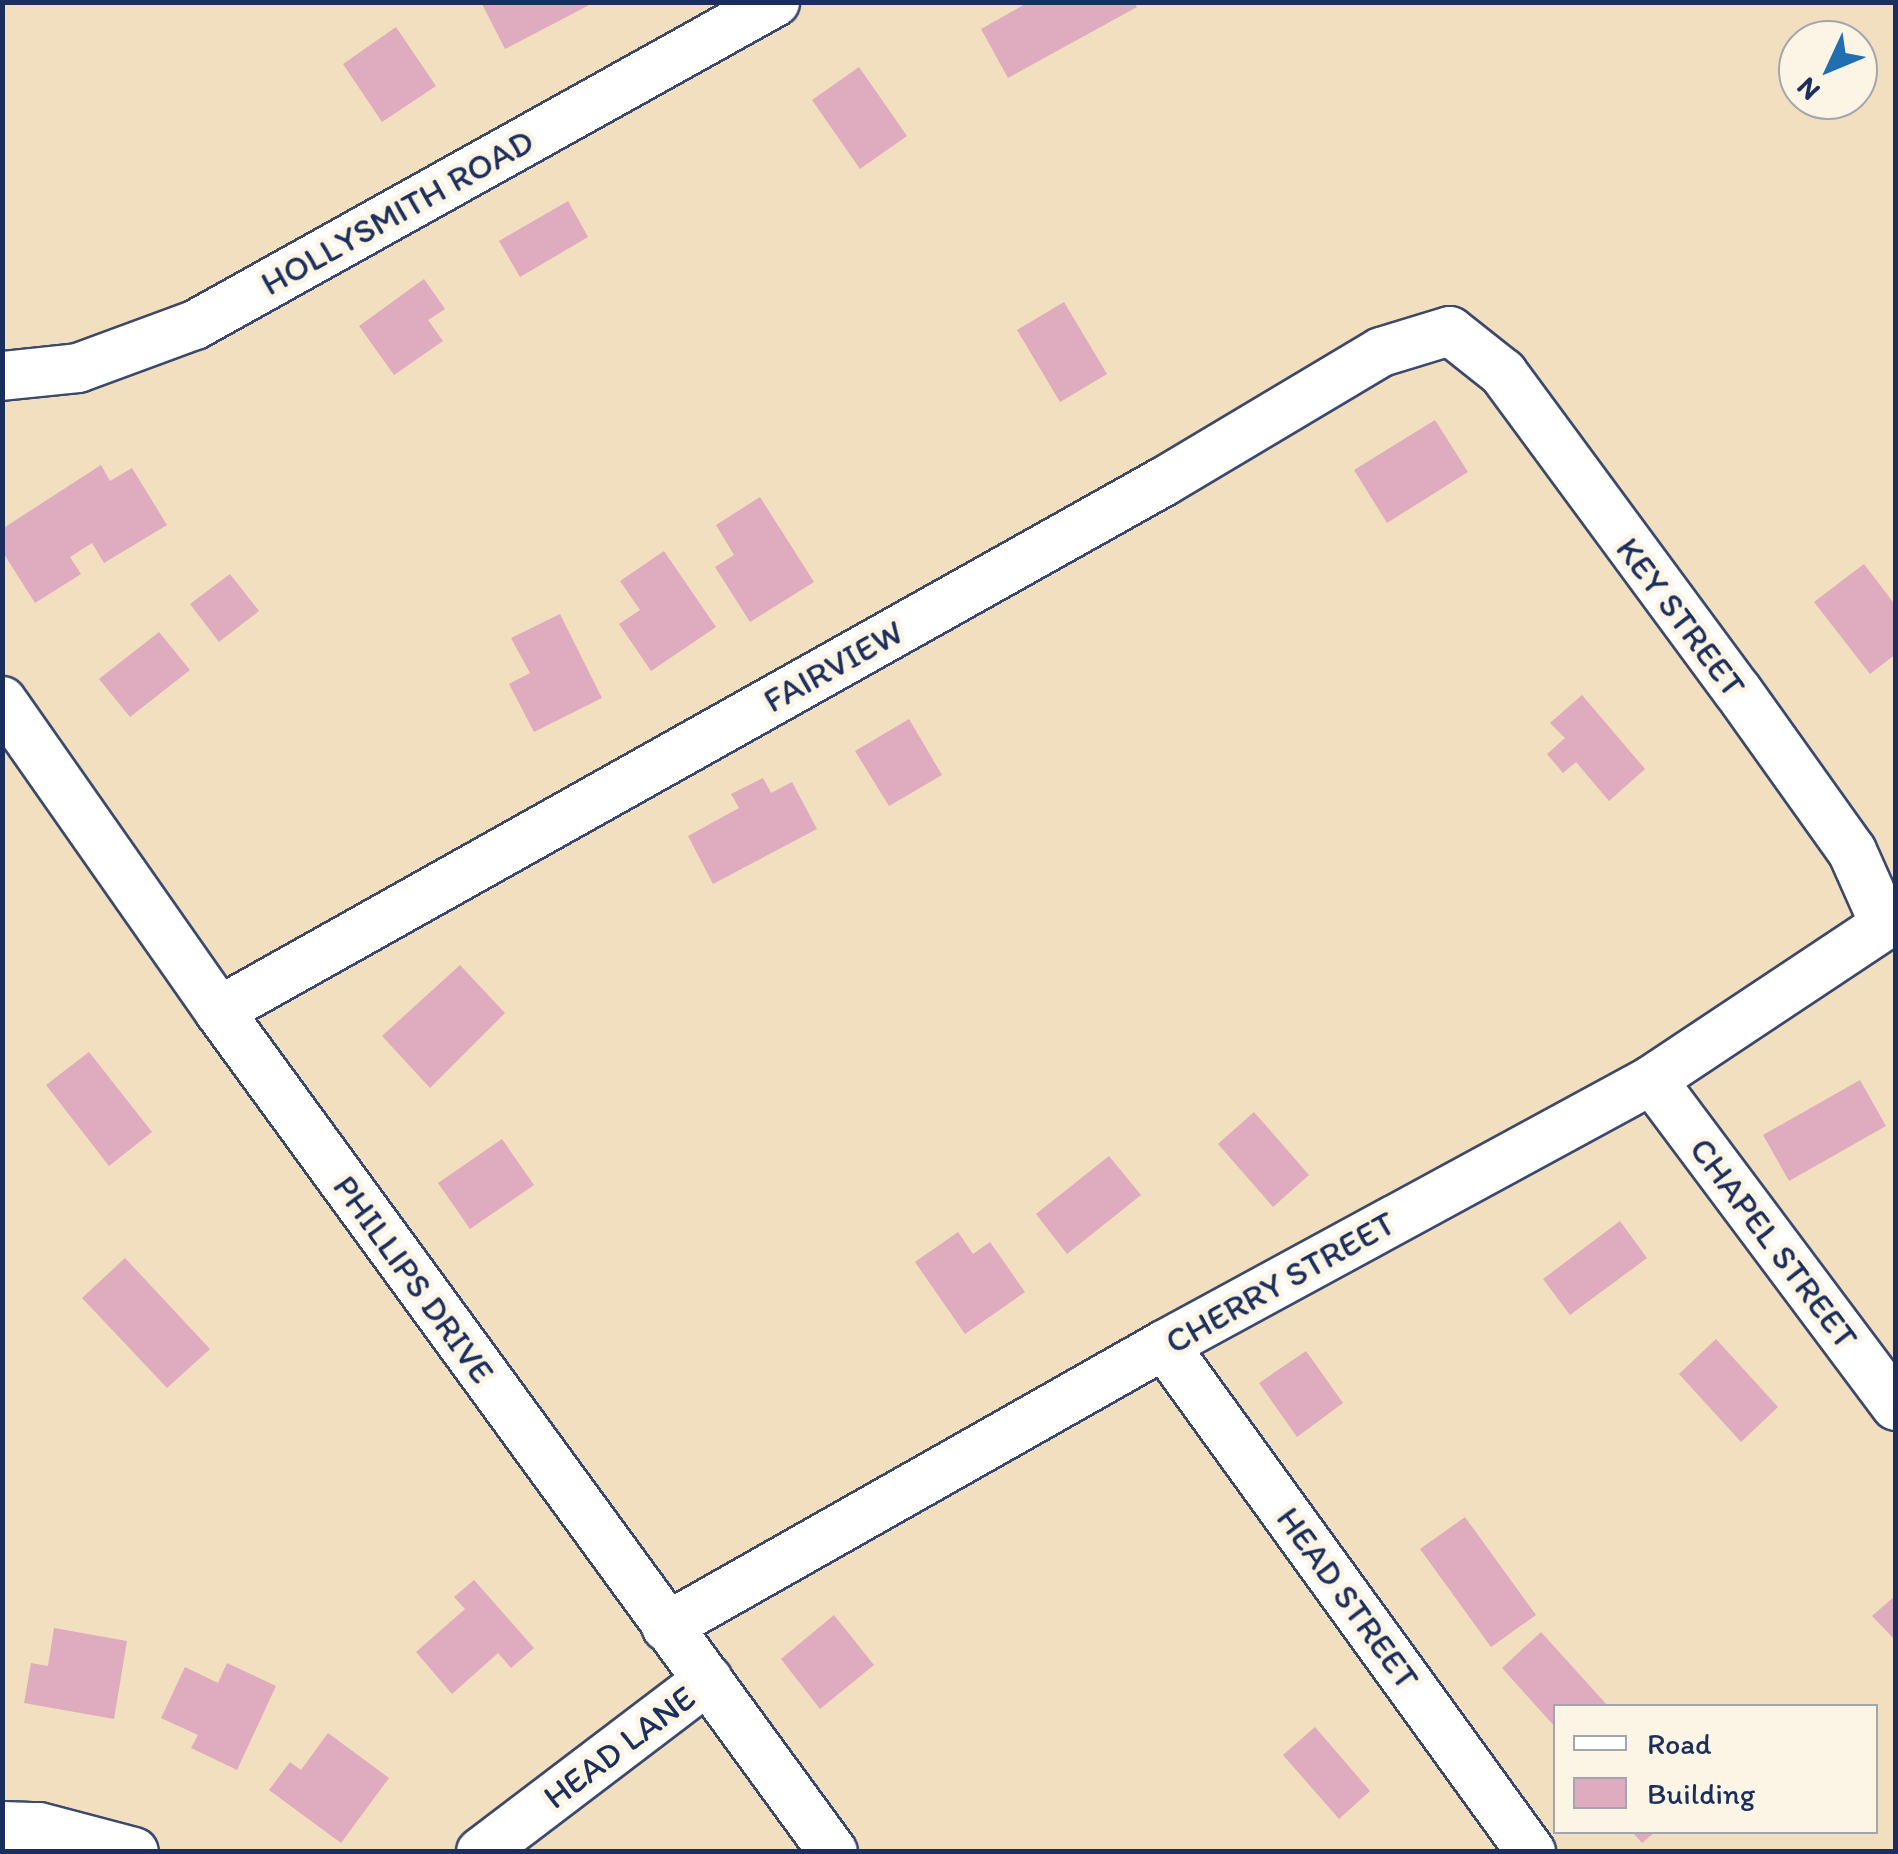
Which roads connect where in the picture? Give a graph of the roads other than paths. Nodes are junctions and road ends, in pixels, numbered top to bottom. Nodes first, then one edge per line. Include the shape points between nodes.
1 (775, 2) edge
2 (1450, 330) joint
3 (2, 376) edge
4 (2, 701) edge
5 (1885, 924) joint
6 (219, 1011) junction
7 (1652, 1080) junction
8 (1164, 1345) junction
9 (1896, 1406) edge
10 (666, 1628) junction
11 (708, 1680) junction
12 (2, 1826) edge
13 (134, 1852) edge
14 (481, 1852) edge
15 (833, 1852) edge
16 (1531, 1852) edge

1 - 3 street, HOLLYSMITH ROAD via 195,325 78,368
2 - 5 street, KEY STREET via 1503,373 1738,690 1852,851
2 - 6 street, FAIRVIEW via 1381,352 1164,482
4 - 6 street, PHILLIPS DRIVE
5 - 7 street, CHERRY STREET
6 - 10 street, PHILLIPS DRIVE
7 - 8 street, CHERRY STREET
7 - 9 street, CHAPEL STREET
8 - 10 street, CHERRY STREET
8 - 16 street, HEAD STREET
10 - 11 street, PHILLIPS DRIVE
11 - 14 street, HEAD LANE
11 - 15 street, PHILLIPS DRIVE
12 - 13 street via 38,1827

